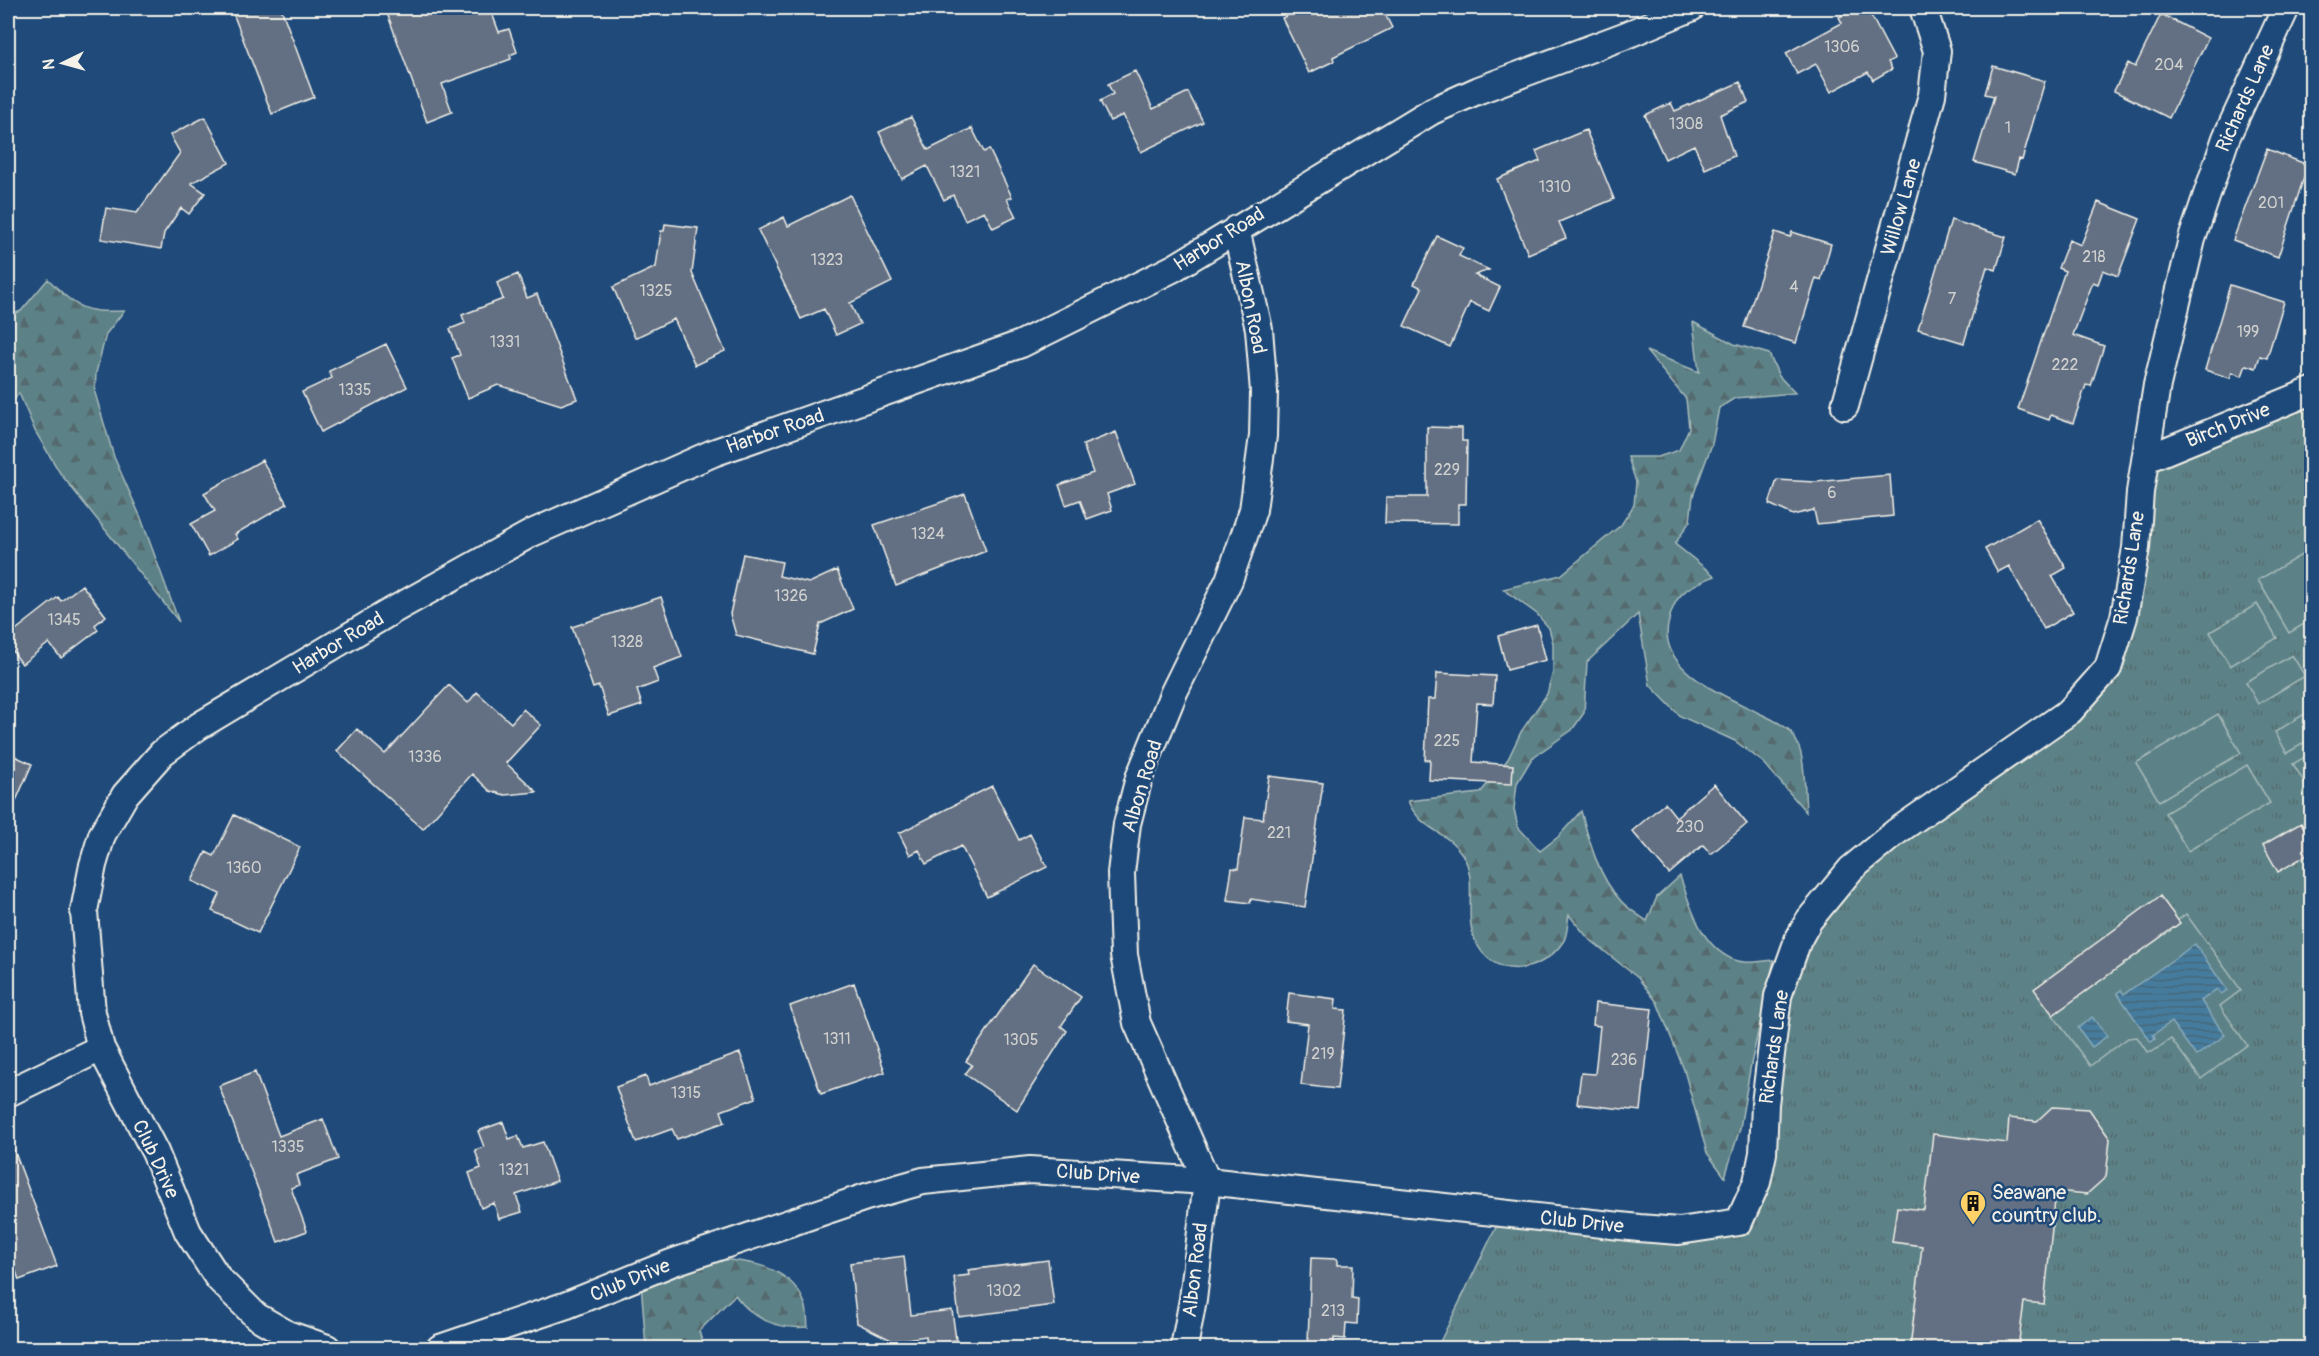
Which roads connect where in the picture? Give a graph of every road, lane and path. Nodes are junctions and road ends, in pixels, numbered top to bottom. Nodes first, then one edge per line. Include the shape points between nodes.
1 (1691, 8) edge
2 (1923, 8) edge
3 (2286, 8) edge
4 (1236, 229) junction
5 (2311, 389) edge
6 (1845, 406) dead end
7 (2146, 459) junction
8 (101, 1048) junction
9 (8, 1094) edge
10 (1207, 1181) junction
11 (1757, 1182) joint
12 (327, 1348) edge
13 (440, 1348) edge
14 (1184, 1348) edge

1 - 4 street, Harbor Road via 1431,111
2 - 6 street, Willow Lane via 1937,51 1932,95
3 - 7 street, Richards Lane via 2226,138 2192,239 2157,386
4 - 8 street, Harbor Road via 1173,268 1022,344 713,453 532,533 199,726 162,753 125,795 102,835 84,911 92,1013
4 - 10 street, Albon Road via 1259,329 1264,392 1263,436 1252,510 1229,580 1174,692 1139,778 1127,824 1121,873 1124,955 1137,1023
5 - 7 street, Birch Drive
7 - 11 street, Richards Lane via 2124,617 2108,668 2070,711 1896,832 1851,869 1809,920 1798,940 1778,996
8 - 9 street
8 - 12 street, Club Drive via 154,1152 188,1232 218,1278 256,1316 287,1334
10 - 11 street, Club Drive via 1679,1231 1739,1222
10 - 13 street, Club Drive via 1030,1170 923,1181 671,1263 567,1305
10 - 14 street, Albon Road

